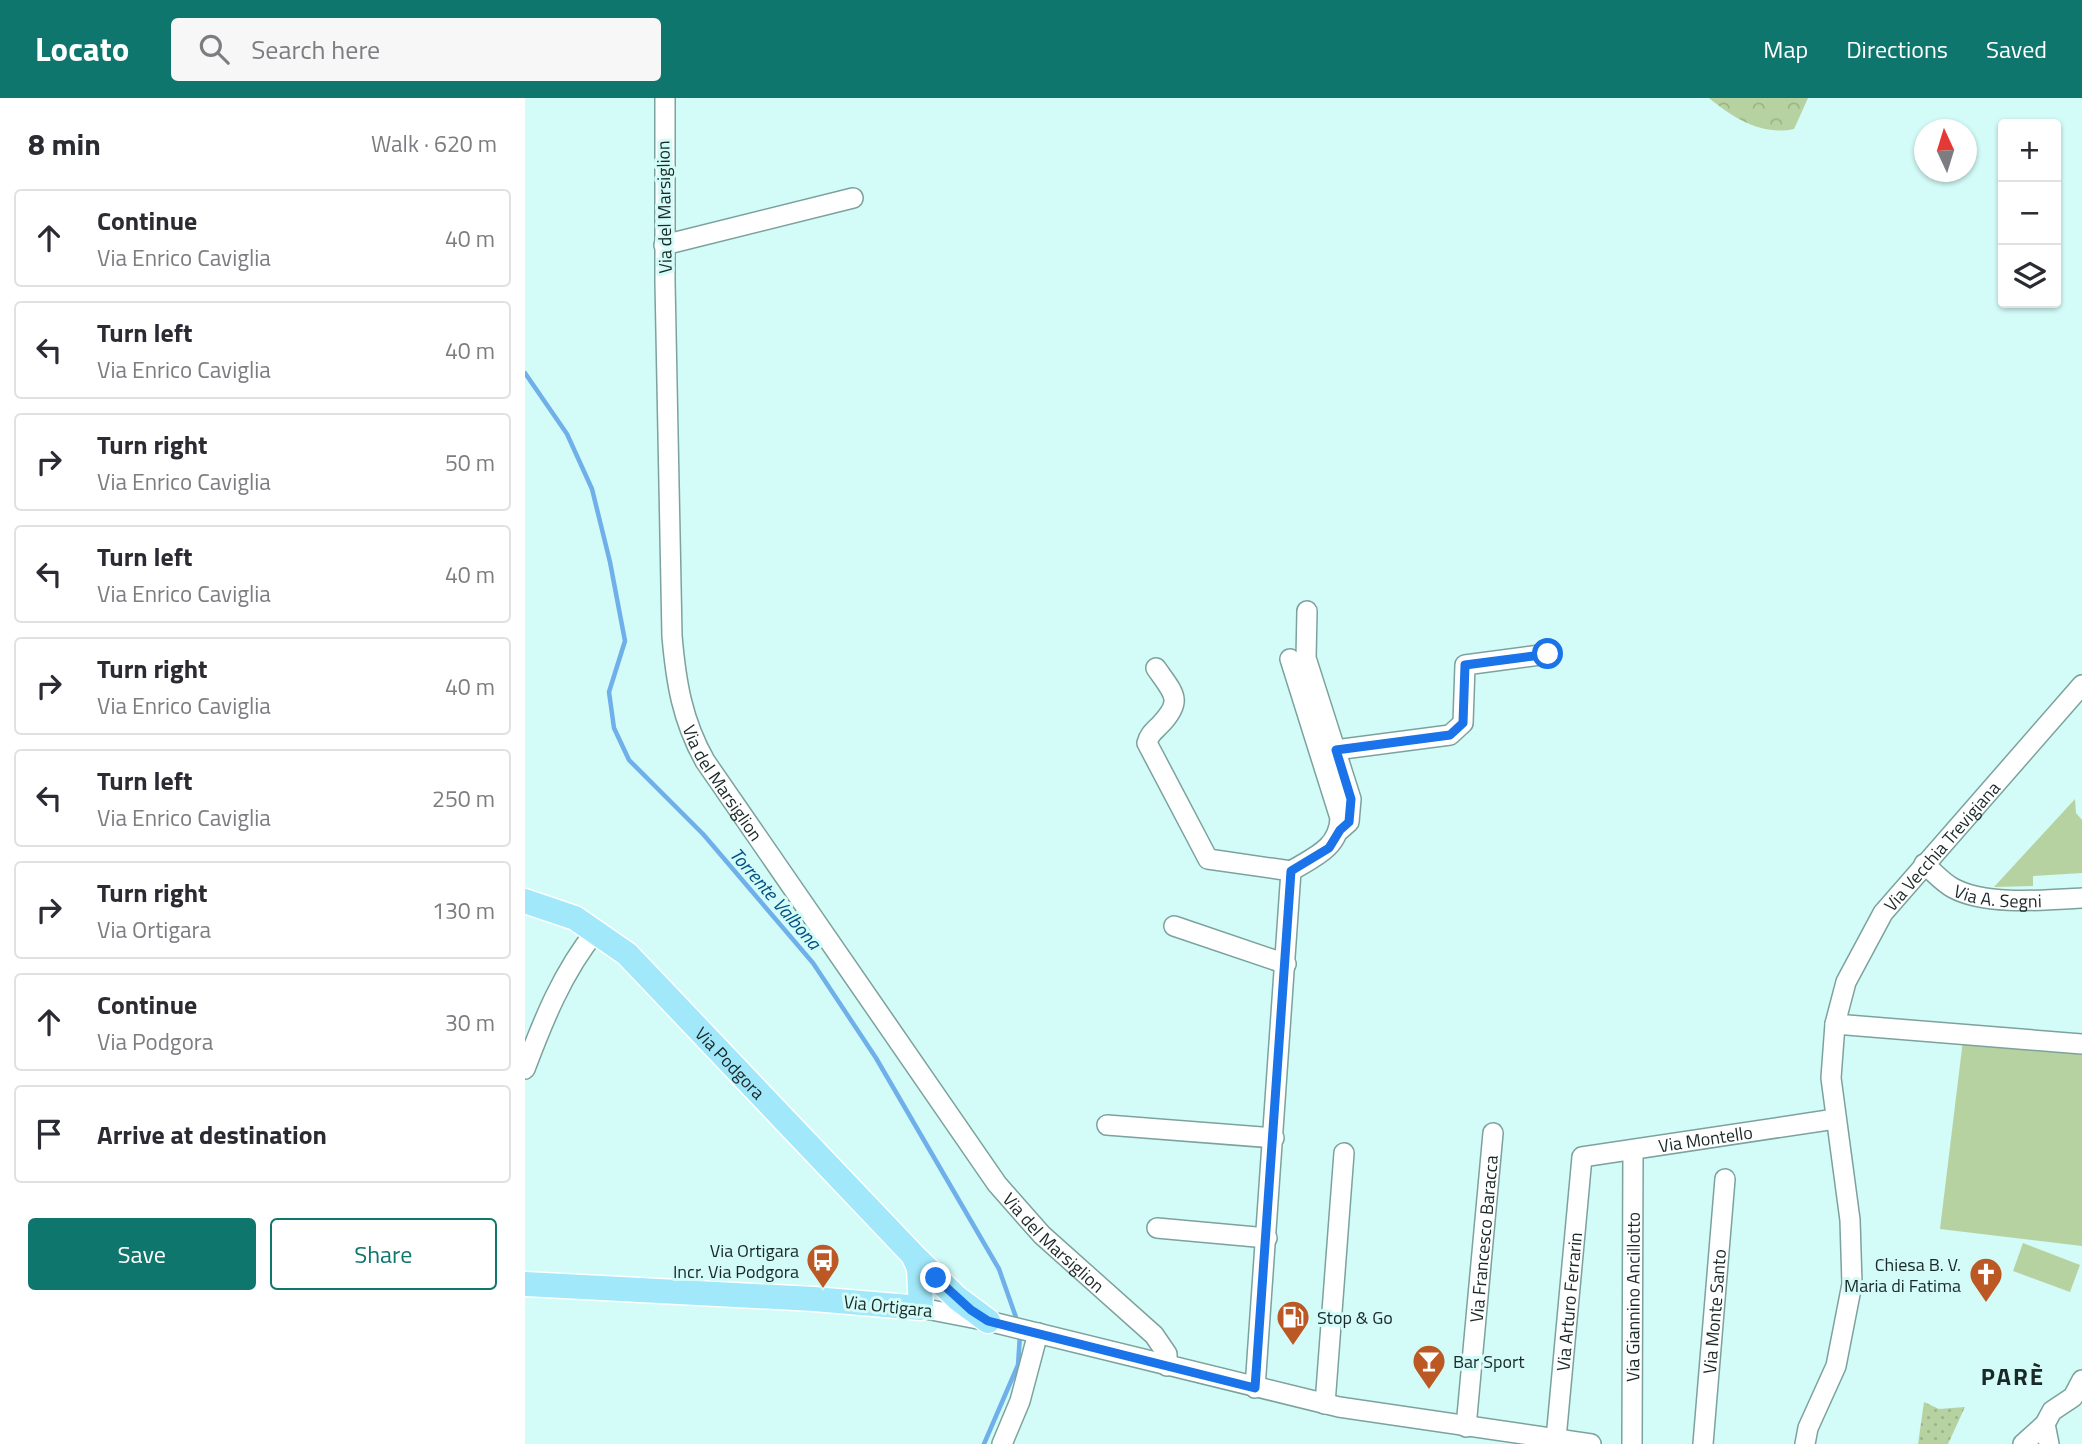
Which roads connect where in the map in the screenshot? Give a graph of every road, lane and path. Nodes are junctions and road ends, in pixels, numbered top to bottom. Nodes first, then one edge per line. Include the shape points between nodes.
1 (665, 98) edge
2 (853, 198) dead end
3 (664, 245) junction
4 (1307, 611) dead end
5 (1548, 654) dead end
6 (1290, 659) dead end
7 (1156, 668) dead end
8 (2082, 685) edge
9 (1328, 751) junction
10 (1924, 864) junction
11 (1291, 871) junction
12 (2082, 898) edge
13 (525, 901) edge
14 (1174, 926) dead end
15 (596, 930) junction
16 (1286, 964) junction
17 (1835, 1024) junction
18 (2082, 1044) edge
19 (525, 1069) edge
20 (1835, 1119) junction
21 (1107, 1125) dead end
22 (1493, 1133) dead end
23 (1274, 1138) junction
24 (1633, 1150) junction
25 (1344, 1153) dead end
26 (1580, 1164) joint
27 (1725, 1179) dead end
28 (1157, 1228) dead end
29 (1267, 1238) junction
30 (914, 1256) junction
31 (939, 1281) junction
32 (525, 1284) edge
33 (926, 1309) junction
34 (995, 1323) junction
35 (1034, 1332) junction
36 (1167, 1366) junction
37 (2082, 1380) edge
38 (1255, 1388) junction
39 (1325, 1404) junction
40 (2073, 1407) edge
41 (2045, 1424) junction
42 (1466, 1427) junction
43 (1806, 1436) edge
44 (1556, 1439) junction
45 (1002, 1444) edge
46 (1591, 1444) edge
47 (1632, 1444) edge
48 (1703, 1444) edge
49 (1795, 1444) edge
50 (2023, 1444) edge
51 (2049, 1444) edge

1 - 3 street, Via del Marsiglion
2 - 3 street
3 - 36 street, Via del Marsiglion via 672,636 675,680 691,735 996,1184 1042,1235 1154,1335 1167,1354
4 - 9 street via 1306,658
5 - 9 street via 1465,665 1463,723 1450,735
6 - 9 street
7 - 11 street via 1176,702 1147,744 1207,859
8 - 10 street, Via Vecchia Trevigiana
9 - 11 street via 1340,830 1329,848
10 - 12 street, Via A. Segni via 1965,893 2035,901
10 - 17 street, Via Vecchia Trevigiana via 1865,940 1846,982
11 - 16 street
13 - 15 main road, Via Podgora
14 - 16 street
15 - 19 street via 544,1019
15 - 30 main road, Via Podgora via 649,976
16 - 23 street
17 - 18 street
17 - 20 street, Via Vecchia Trevigiana via 1831,1078
20 - 24 street, Via Montello
20 - 43 street, Via Vecchia Trevigiana via 1850,1220 1852,1284 1836,1366
21 - 23 street
22 - 42 street, Via Francesco Baracca
23 - 29 street
24 - 26 street, Via Montello via 1582,1157
24 - 47 street, Via Giannino Ancillotto
25 - 39 street
26 - 44 street, Via Arturo Ferrarin
27 - 48 street, Via Monte Santo
28 - 29 street
29 - 38 street
30 - 31 main road, Via Podgora
30 - 33 main road
31 - 33 main road via 939,1297
31 - 34 main road, Via Podgora via 971,1310
32 - 33 main road, Via Ortigara
33 - 34 street, Via Ortigara
34 - 35 street, Via Ortigara
35 - 36 street, Via Ortigara
35 - 45 street via 1020,1401
36 - 38 street, Via Ortigara
37 - 40 street
38 - 39 street, Via Ortigara
39 - 42 street, Via Ortigara
40 - 41 street via 2052,1411
41 - 50 street
41 - 51 street
42 - 44 street, Via Ortigara
43 - 49 street, Via Vecchia Trevigiana
44 - 46 street, Via Ortigara

